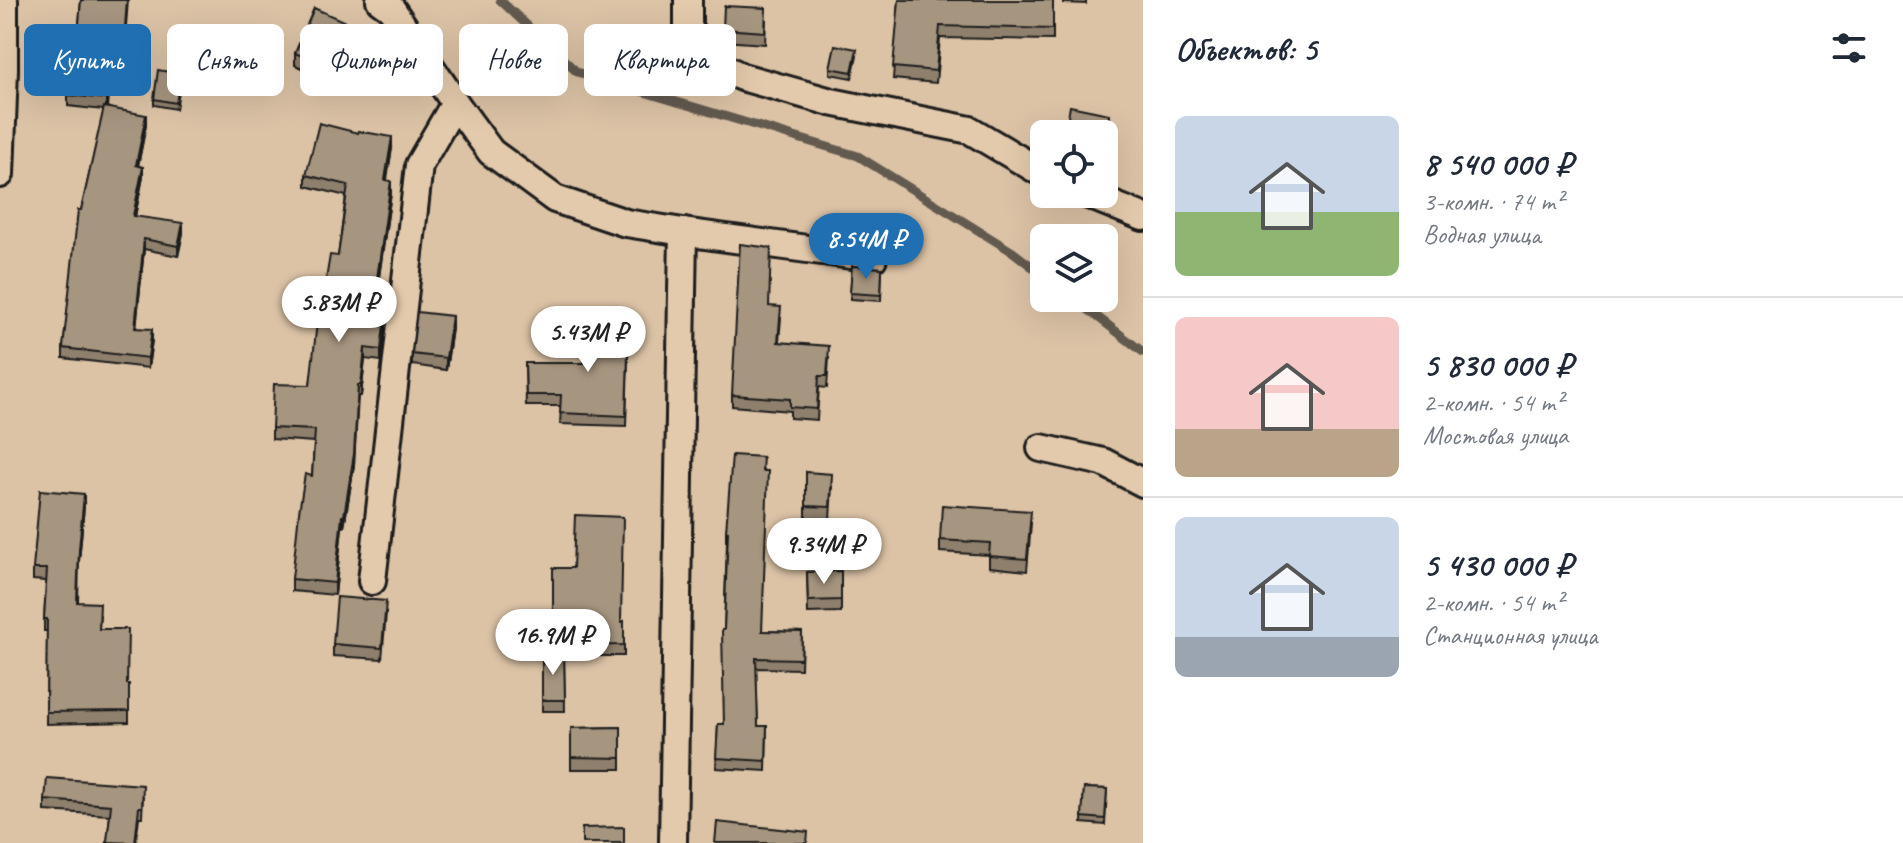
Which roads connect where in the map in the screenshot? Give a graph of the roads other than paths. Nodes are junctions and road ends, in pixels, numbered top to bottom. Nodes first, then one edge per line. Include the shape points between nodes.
1 (4, 0) edge
2 (380, 0) edge
3 (688, 0) edge
4 (455, 103) junction
5 (1030, 166) edge
6 (0, 174) edge
7 (1118, 207) edge
8 (1143, 217) edge
9 (683, 232) junction
10 (873, 258) dead end
11 (1041, 448) dead end
12 (1143, 483) edge
13 (372, 581) dead end
14 (673, 843) edge

1 - 6 street
2 - 4 street via 391,8
3 - 5 street via 688,27 703,52 742,77 831,102 970,130
4 - 9 street via 491,152 555,199 626,223
4 - 13 street via 419,165
7 - 8 street
9 - 10 street
9 - 14 street
11 - 12 street via 1103,462

